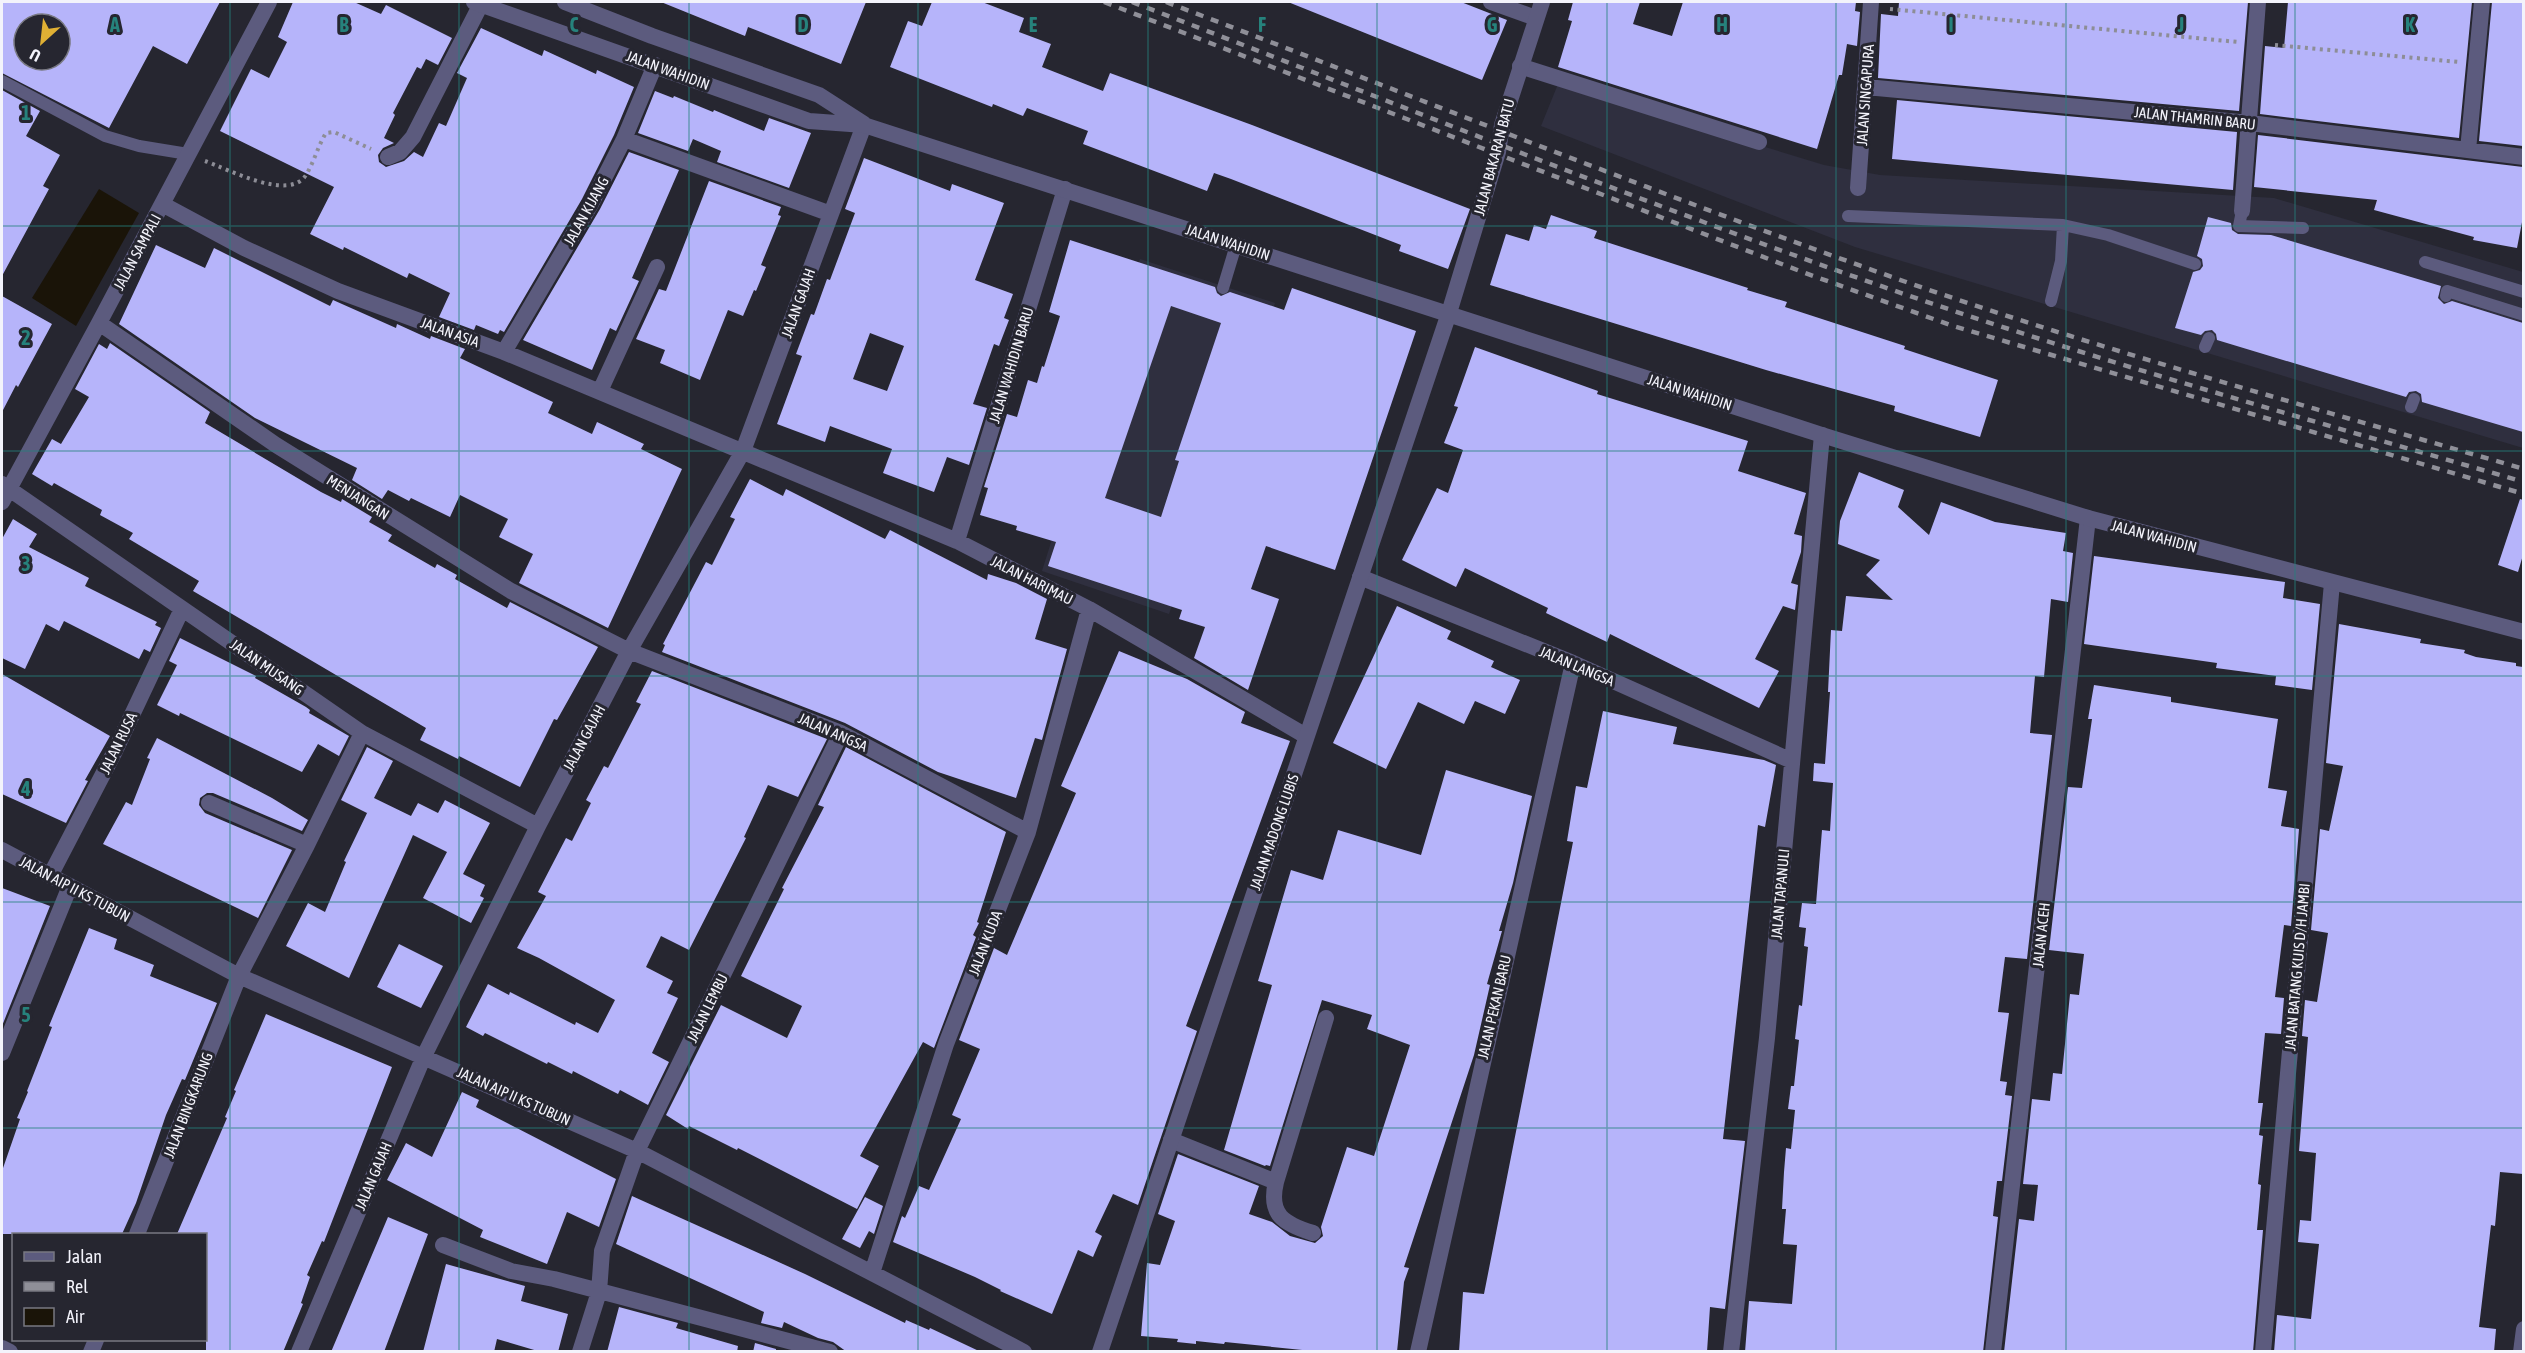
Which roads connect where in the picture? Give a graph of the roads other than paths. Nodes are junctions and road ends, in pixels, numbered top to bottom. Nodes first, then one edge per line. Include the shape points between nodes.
1 (269, 2) edge
2 (565, 2) edge
3 (1491, 2) edge
4 (2258, 2) edge
5 (2482, 2) edge
6 (477, 3) edge
7 (1871, 4) edge
8 (1539, 10) edge
9 (655, 65) junction
10 (1520, 66) junction
11 (2, 81) edge
12 (1866, 87) junction
13 (2250, 123) junction
14 (864, 125) junction
15 (624, 140) junction
16 (1759, 142) dead end
17 (2468, 150) junction
18 (188, 154) junction
19 (388, 157) road end
20 (2523, 157) edge
21 (1858, 188) dead end
22 (1065, 189) junction
23 (162, 204) junction
24 (831, 214) junction
25 (1848, 216) dead end
26 (2241, 218) joint
27 (2063, 225) junction
28 (2303, 228) dead end
29 (1236, 245) junction
30 (2425, 262) dead end
31 (2195, 264) dead end
32 (657, 267) dead end
33 (2454, 270) junction
34 (1223, 288) dead end
35 (2523, 292) edge
36 (2050, 301) dead end
37 (1449, 313) junction
38 (2523, 315) edge
39 (99, 323) junction
40 (504, 352) junction
41 (600, 391) junction
42 (1822, 435) junction
43 (743, 451) junction
44 (4, 491) edge
45 (2088, 518) junction
46 (957, 541) junction
47 (1360, 577) junction
48 (2332, 583) junction
49 (182, 609) junction
50 (1089, 609) junction
51 (2523, 632) edge
52 (629, 651) junction
53 (1573, 663) junction
54 (362, 733) junction
55 (841, 733) junction
56 (1306, 736) junction
57 (1792, 761) junction
58 (209, 803) dead end
59 (538, 825) junction
60 (1028, 832) junction
61 (307, 845) junction
62 (2, 849) edge
63 (50, 876) junction
64 (70, 886) junction
65 (239, 976) junction
66 (1326, 1018) dead end
67 (2, 1053) edge
68 (424, 1056) junction
69 (1171, 1140) junction
70 (637, 1151) junction
71 (1276, 1182) junction
72 (137, 1233) edge
73 (1313, 1233) dead end
74 (443, 1245) dead end
75 (872, 1273) junction
76 (599, 1292) junction
77 (2523, 1329) edge
78 (2, 1348) edge
79 (10, 1352) edge
80 (299, 1352) edge
81 (580, 1352) edge
82 (830, 1352) edge
83 (1024, 1352) edge
84 (1100, 1352) edge
85 (1418, 1352) edge
86 (1731, 1352) edge
87 (1994, 1352) edge
88 (2263, 1352) edge
89 (2521, 1352) edge

1 - 18 street, JALAN SAMPALI
2 - 14 street, JALAN WAHIDIN via 819,95
3 - 8 street
4 - 13 street
5 - 17 street
6 - 9 street, JALAN WAHIDIN
6 - 19 street via 413,137 400,152
7 - 12 street, JALAN SINGAPURA
8 - 10 street, JALAN BAKARAN BATU
9 - 14 street, JALAN WAHIDIN via 808,122
9 - 15 street, JALAN KIJANG
10 - 16 street
10 - 37 street, JALAN BAKARAN BATU
11 - 18 lane via 105,136
12 - 13 street, JALAN THAMRIN BARU
12 - 21 street, JALAN SINGAPURA
13 - 17 street, JALAN THAMRIN BARU
13 - 26 street
14 - 22 street, JALAN WAHIDIN
14 - 24 street, JALAN GAJAH
15 - 24 street
15 - 40 street, JALAN KIJANG
17 - 20 street, JALAN THAMRIN BARU
18 - 23 street, JALAN SAMPALI
22 - 29 street, JALAN WAHIDIN
22 - 46 street, JALAN WAHIDIN BARU
23 - 39 street, JALAN SAMPALI
23 - 40 street, JALAN ASIA via 244,248 338,291
24 - 43 street, JALAN GAJAH
25 - 27 lane
26 - 28 lane
27 - 31 lane via 2108,235
27 - 36 lane via 2061,261
29 - 34 lane
29 - 37 street, JALAN WAHIDIN
30 - 33 lane
32 - 41 street
33 - 35 lane
33 - 38 lane via 2447,293
37 - 42 street, JALAN WAHIDIN
37 - 47 street, JALAN MADONG LUBIS
39 - 44 street, JALAN SAMPALI
39 - 52 street, MENJANGAN via 276,445 403,526 511,591
40 - 41 street, JALAN ASIA
41 - 43 street, JALAN ASIA
42 - 45 street, JALAN WAHIDIN
42 - 57 street, JALAN TAPANULI
43 - 46 street, JALAN HARIMAU
43 - 52 street, JALAN GAJAH
44 - 49 street, JALAN MUSANG
45 - 48 street, JALAN WAHIDIN
45 - 87 street, JALAN ACEH
46 - 50 street, JALAN HARIMAU
47 - 53 street, JALAN LANGSA
47 - 56 street, JALAN MADONG LUBIS
48 - 51 street, JALAN WAHIDIN
48 - 88 street, JALAN BATANG KUIS D/H JAMBI
49 - 54 street, JALAN MUSANG
49 - 63 street, JALAN RUSA
50 - 56 street, JALAN HARIMAU
50 - 60 street, JALAN KUDA
52 - 55 street, JALAN ANGSA
52 - 59 street, JALAN GAJAH
53 - 57 street, JALAN LANGSA
53 - 85 street, JALAN PEKAN BARU
54 - 59 street, JALAN MUSANG
54 - 61 street, JALAN BINGKARUNG
55 - 60 street, JALAN ANGSA
55 - 70 street, JALAN LEMBU
56 - 69 street, JALAN MADONG LUBIS
57 - 86 street, JALAN TAPANULI via 1767,1038
58 - 61 street
59 - 68 street, JALAN GAJAH
60 - 75 street, JALAN KUDA via 946,1044
61 - 65 street, JALAN BINGKARUNG
62 - 63 street, JALAN AIP II KS TUBUN
63 - 64 street, JALAN AIP II KS TUBUN
64 - 65 street, JALAN AIP II KS TUBUN
64 - 67 street
65 - 68 street, JALAN AIP II KS TUBUN
65 - 72 street, JALAN BINGKARUNG
66 - 71 street
68 - 70 street, JALAN AIP II KS TUBUN
68 - 80 street, JALAN GAJAH
69 - 71 street
69 - 84 street, JALAN MADONG LUBIS
70 - 75 street, JALAN AIP II KS TUBUN
70 - 76 street, JALAN LEMBU via 602,1251
71 - 73 street via 1275,1209 1289,1224
74 - 76 street via 511,1271
75 - 83 street, JALAN AIP II KS TUBUN
76 - 81 street, JALAN LEMBU
76 - 82 street
77 - 89 street
78 - 79 street

